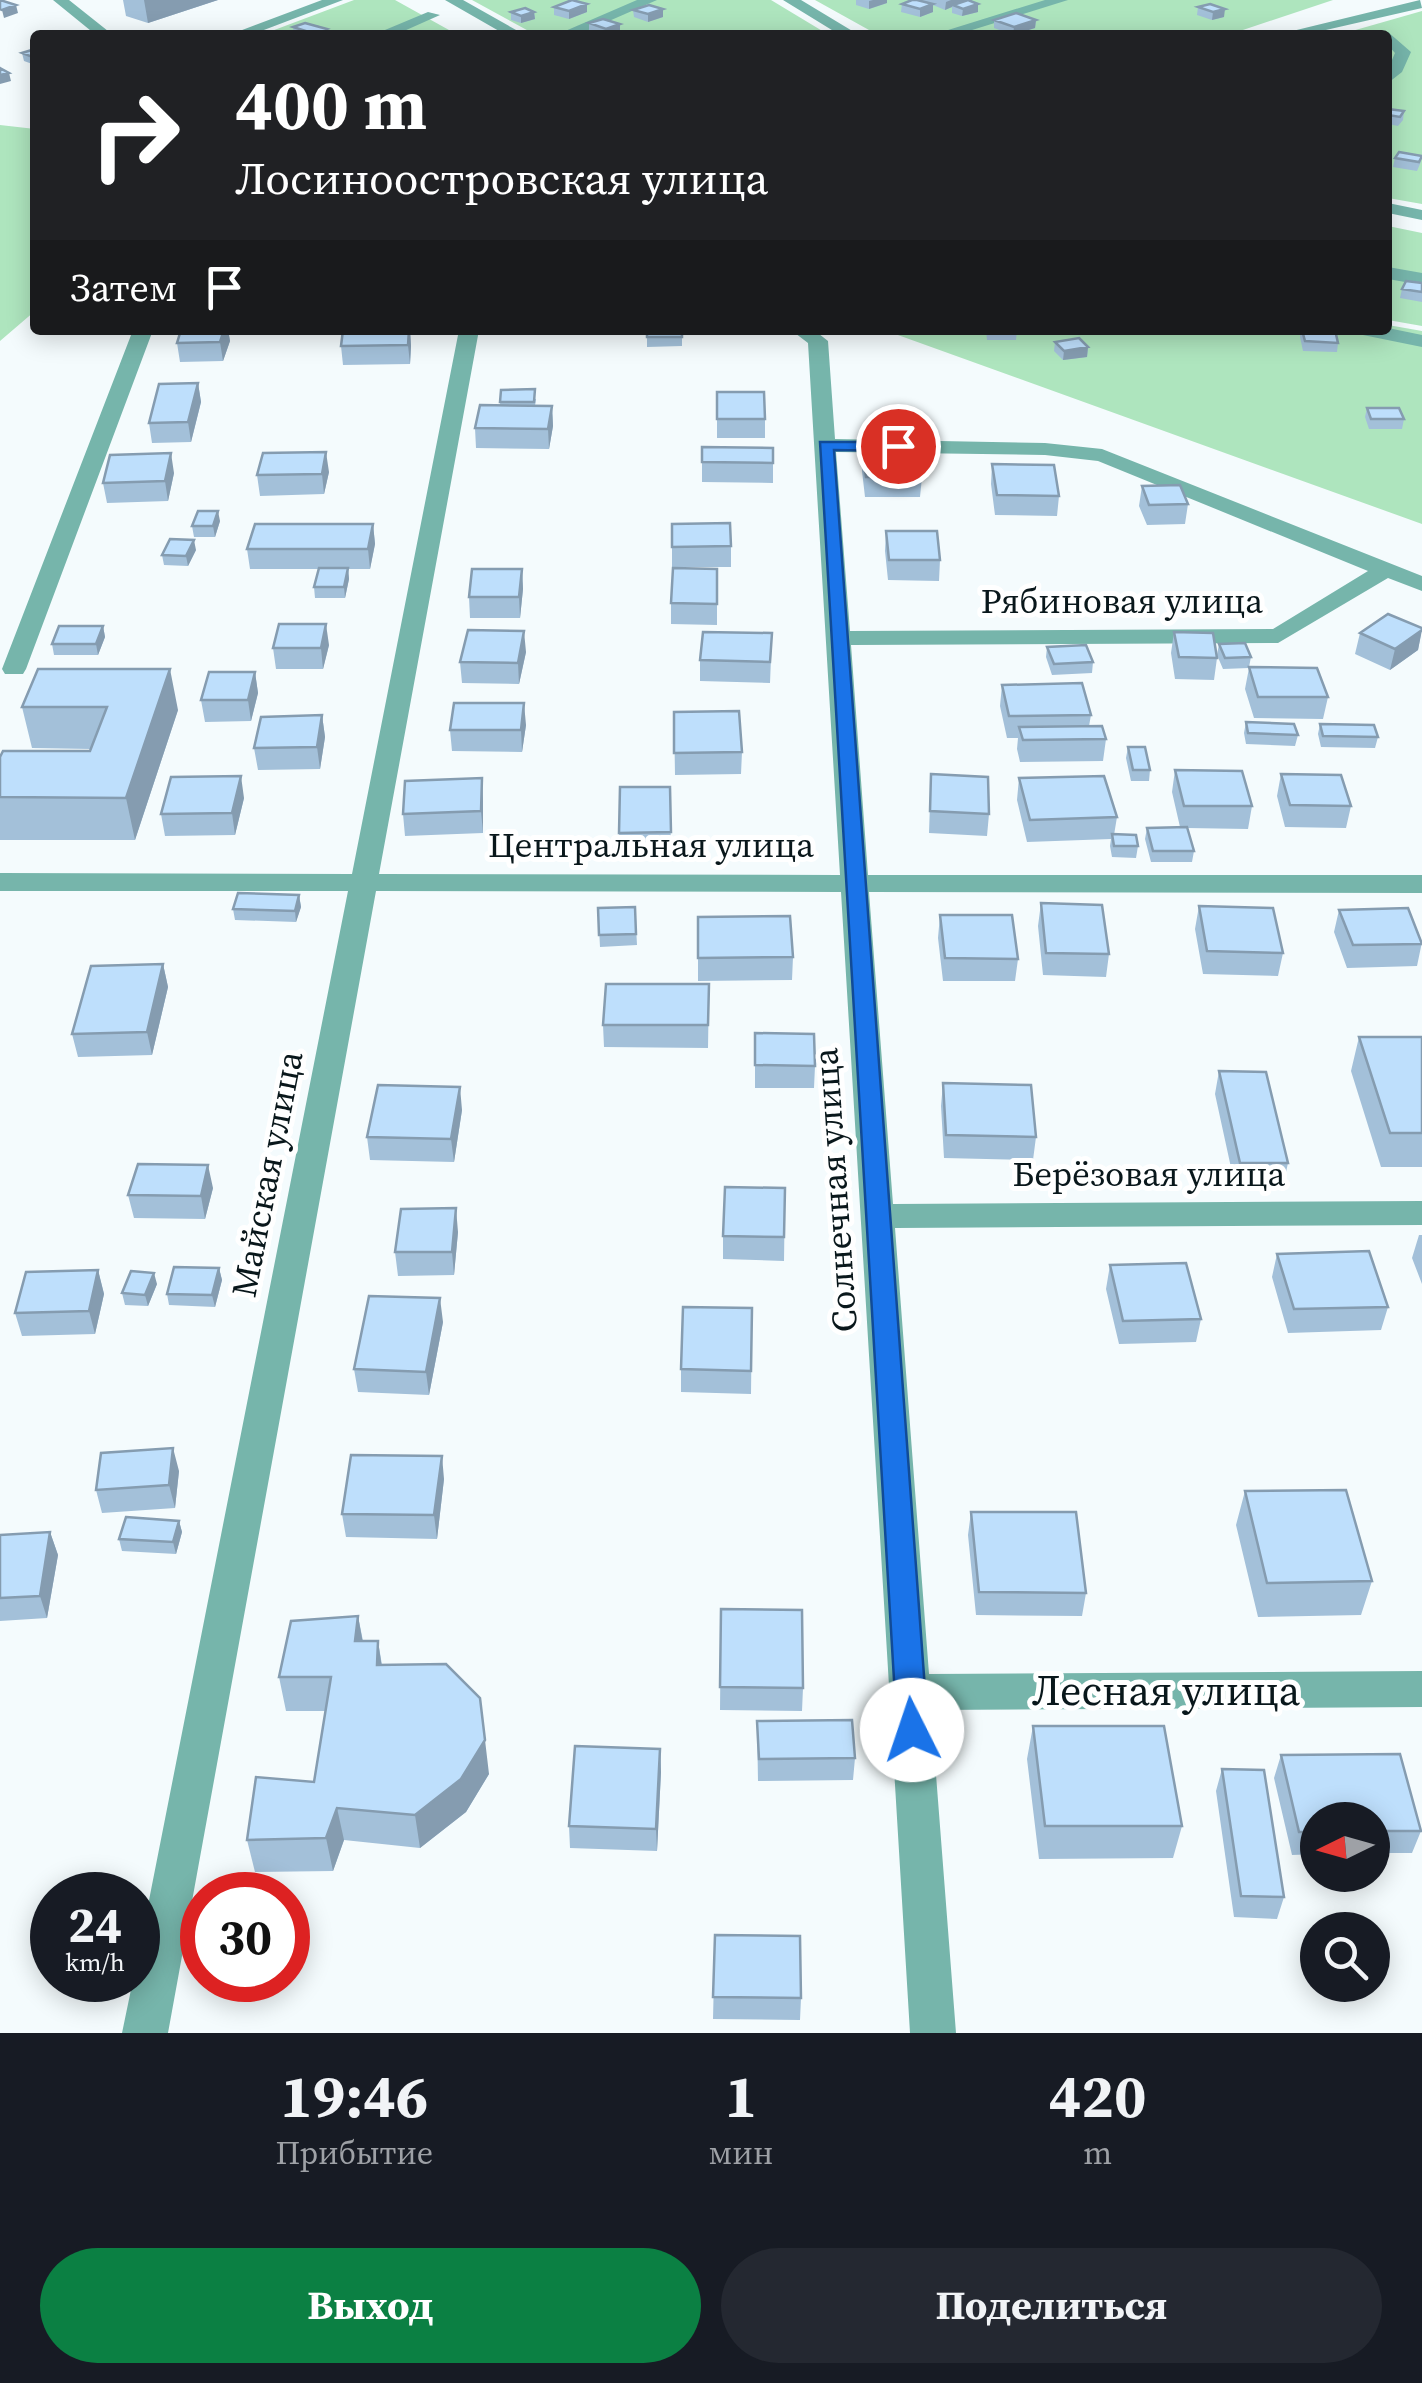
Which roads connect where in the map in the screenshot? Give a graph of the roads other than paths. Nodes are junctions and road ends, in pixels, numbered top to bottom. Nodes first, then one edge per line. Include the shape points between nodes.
1 (60, 0) edge
2 (336, 0) edge
3 (452, 0) edge
4 (650, 0) edge
5 (790, 0) edge
6 (1061, 0) edge
7 (1422, 4) edge
8 (433, 14) dead end
9 (1361, 20) junction
10 (99, 30) edge
11 (251, 30) edge
12 (394, 30) edge
13 (508, 30) edge
14 (576, 30) edge
15 (842, 30) edge
16 (957, 30) edge
17 (1310, 30) edge
18 (1377, 30) edge
19 (1392, 42) edge
20 (1392, 74) edge
21 (1392, 209) edge
22 (1422, 215) edge
23 (1392, 274) edge
24 (1422, 278) edge
25 (141, 335) edge
26 (468, 335) edge
27 (1391, 335) edge
28 (810, 336) edge
29 (1422, 341) edge
30 (825, 445) junction
31 (1387, 570) junction
32 (1422, 584) edge
33 (838, 638) junction
34 (14, 670) dead end
35 (0, 882) edge
36 (363, 882) junction
37 (855, 883) junction
38 (1422, 884) edge
39 (1422, 1213) edge
40 (877, 1216) junction
41 (1422, 1689) edge
42 (910, 1692) junction
43 (146, 2033) edge
44 (933, 2033) edge

1 - 10 street
2 - 11 street
3 - 13 street
4 - 14 street
5 - 15 street
6 - 16 street
7 - 9 street
8 - 12 street
9 - 17 street
9 - 18 street
19 - 20 street via 1403,52
21 - 22 street
23 - 24 street
25 - 34 street
26 - 36 street, Майская улица
27 - 29 street
28 - 30 street, Солнечная улица
30 - 31 street via 1102,455
30 - 33 street, Солнечная улица
31 - 32 street
31 - 33 street, Рябиновая улица via 1278,636
33 - 37 street, Солнечная улица
35 - 36 street, Центральная улица
36 - 37 street, Центральная улица
36 - 43 street, Майская улица
37 - 38 street, Центральная улица
37 - 40 street, Солнечная улица
39 - 40 street, Берёзовая улица
40 - 42 street, Солнечная улица
41 - 42 street, Лесная улица
42 - 44 street, Солнечная улица

